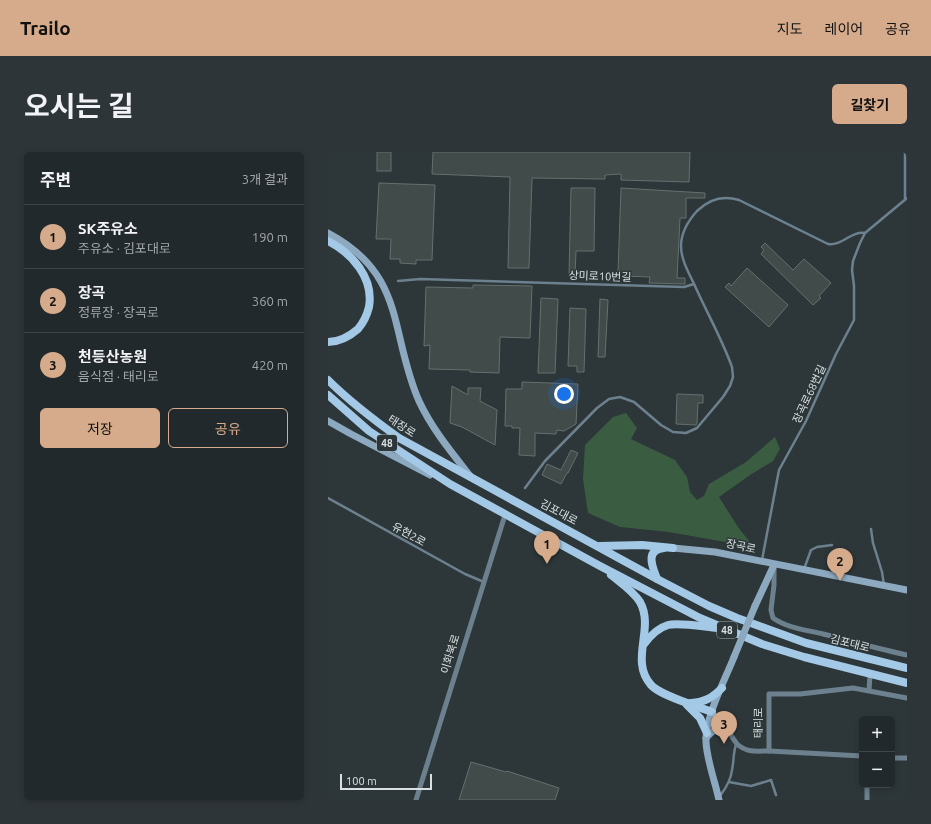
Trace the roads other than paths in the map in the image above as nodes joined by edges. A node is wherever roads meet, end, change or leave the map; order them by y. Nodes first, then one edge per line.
1 (905, 152) edge
2 (906, 198) edge
3 (328, 233) edge
4 (865, 233) junction
5 (328, 241) edge
6 (398, 281) dead end
7 (694, 284) junction
8 (328, 342) edge
9 (328, 380) edge
10 (328, 395) edge
11 (328, 421) edge
12 (472, 478) junction
13 (450, 484) junction
14 (525, 488) dead end
15 (328, 498) edge
16 (505, 514) junction
17 (871, 529) dead end
18 (832, 545) dead end
19 (598, 546) junction
20 (673, 548) junction
21 (762, 562) junction
22 (774, 564) junction
23 (600, 566) junction
24 (804, 570) junction
25 (657, 579) junction
26 (484, 582) junction
27 (884, 585) junction
28 (906, 588) edge
29 (723, 628) junction
30 (644, 644) junction
31 (907, 655) edge
32 (907, 668) edge
33 (870, 674) junction
34 (907, 682) edge
35 (722, 688) junction
36 (869, 690) junction
37 (904, 697) edge
38 (685, 702) junction
39 (907, 702) edge
40 (712, 712) junction
41 (727, 730) junction
42 (706, 735) junction
43 (737, 744) junction
44 (769, 751) junction
45 (859, 756) edge
46 (895, 758) edge
47 (907, 758) edge
48 (729, 782) junction
49 (867, 788) edge
50 (776, 795) dead end
51 (719, 799) edge
52 (416, 800) edge
53 (867, 800) edge

1 - 2 lane
2 - 4 lane, 장곡로68번길
3 - 12 street, 김포대로
4 - 7 lane, 장곡로68번길
4 - 21 lane, 장곡로68번길
5 - 8 main road
6 - 7 lane, 상미로10번길
7 - 14 lane, 장곡로68번길
9 - 12 main road, 태장로 / 48
10 - 13 main road, 태장로 / 48
11 - 13 street
12 - 19 main road, 김포대로 / 48
13 - 16 main road, 48
15 - 26 lane, 유현2로
16 - 23 main road, 48
16 - 26 street, 이화북로
17 - 27 lane
18 - 24 lane
19 - 20 main road
19 - 25 main road, 김포대로 / 48
20 - 21 street, 장곡로
20 - 25 main road
21 - 22 street, 장곡로
22 - 24 street, 장곡로
22 - 31 street
22 - 35 street, bridge
23 - 29 main road, 48
23 - 30 main road
24 - 27 street, 장곡로
25 - 32 main road, 김포대로 / 48
26 - 52 street, 이화북로
27 - 28 street, 장곡로
29 - 30 main road
29 - 33 main road, 48
30 - 38 main road
33 - 34 main road, 48
33 - 36 street
35 - 38 main road
35 - 40 street
36 - 37 street, 태리로
36 - 44 street, 태리로
37 - 39 lane
38 - 40 main road
38 - 42 main road
40 - 41 street, 태리로
40 - 42 street
41 - 42 street
41 - 43 street, 태리로
42 - 51 street
43 - 44 street, 태리로
43 - 48 lane
44 - 45 street
46 - 47 street
48 - 50 lane
48 - 51 lane
49 - 53 street

